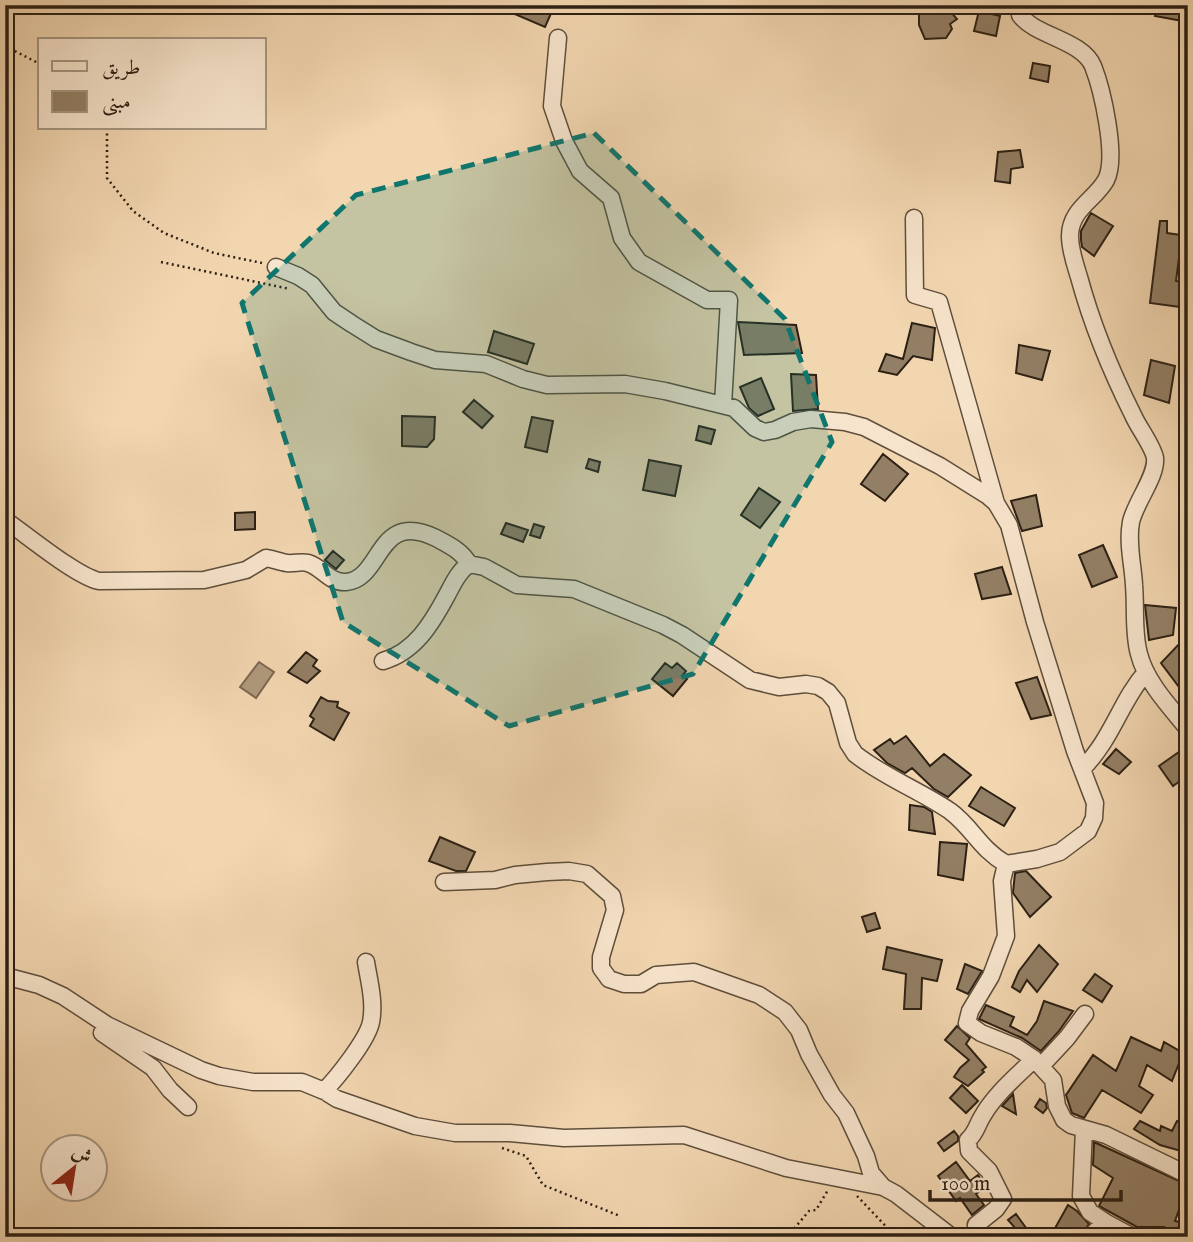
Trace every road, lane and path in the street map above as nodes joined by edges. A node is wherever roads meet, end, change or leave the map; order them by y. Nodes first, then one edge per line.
1 (1021, 5) edge
2 (558, 38) dead end
3 (5, 46) edge
4 (38, 64) edge
5 (107, 130) edge
6 (914, 218) dead end
7 (161, 262) dead end
8 (276, 268) joint
9 (290, 289) dead end
10 (723, 405) junction
11 (996, 503) junction
12 (5, 520) edge
13 (469, 564) junction
14 (383, 661) dead end
15 (1146, 672) junction
16 (1188, 729) edge
17 (1082, 769) junction
18 (1006, 864) junction
19 (444, 882) dead end
20 (366, 962) dead end
21 (10, 980) edge
22 (1085, 1014) dead end
23 (107, 1025) junction
24 (1037, 1063) junction
25 (324, 1091) junction
26 (188, 1107) dead end
27 (1084, 1129) junction
28 (494, 1146) dead end
29 (1188, 1175) edge
30 (837, 1177) junction
31 (883, 1187) junction
32 (620, 1216) dead end
33 (1105, 1222) junction
34 (787, 1237) edge
35 (895, 1237) edge
36 (952, 1237) edge
37 (980, 1237) edge
38 (1090, 1237) edge
39 (1133, 1237) edge
40 (1141, 1237) edge
41 (1163, 1237) edge

1 - 15 street
2 - 10 street
3 - 4 path
5 - 8 path
6 - 11 street
7 - 9 path
8 - 10 street
10 - 11 street
11 - 17 street
12 - 13 street
13 - 14 street
13 - 18 street
15 - 16 street
15 - 17 street
17 - 18 street
18 - 24 street
19 - 31 street
20 - 25 street
21 - 23 street
22 - 24 street
23 - 25 street
23 - 26 street
24 - 27 street
24 - 37 street
25 - 30 street
27 - 29 street
27 - 33 street
28 - 32 path
30 - 31 street
30 - 34 path
30 - 35 path
31 - 36 street
33 - 38 street
33 - 39 street
40 - 41 street

